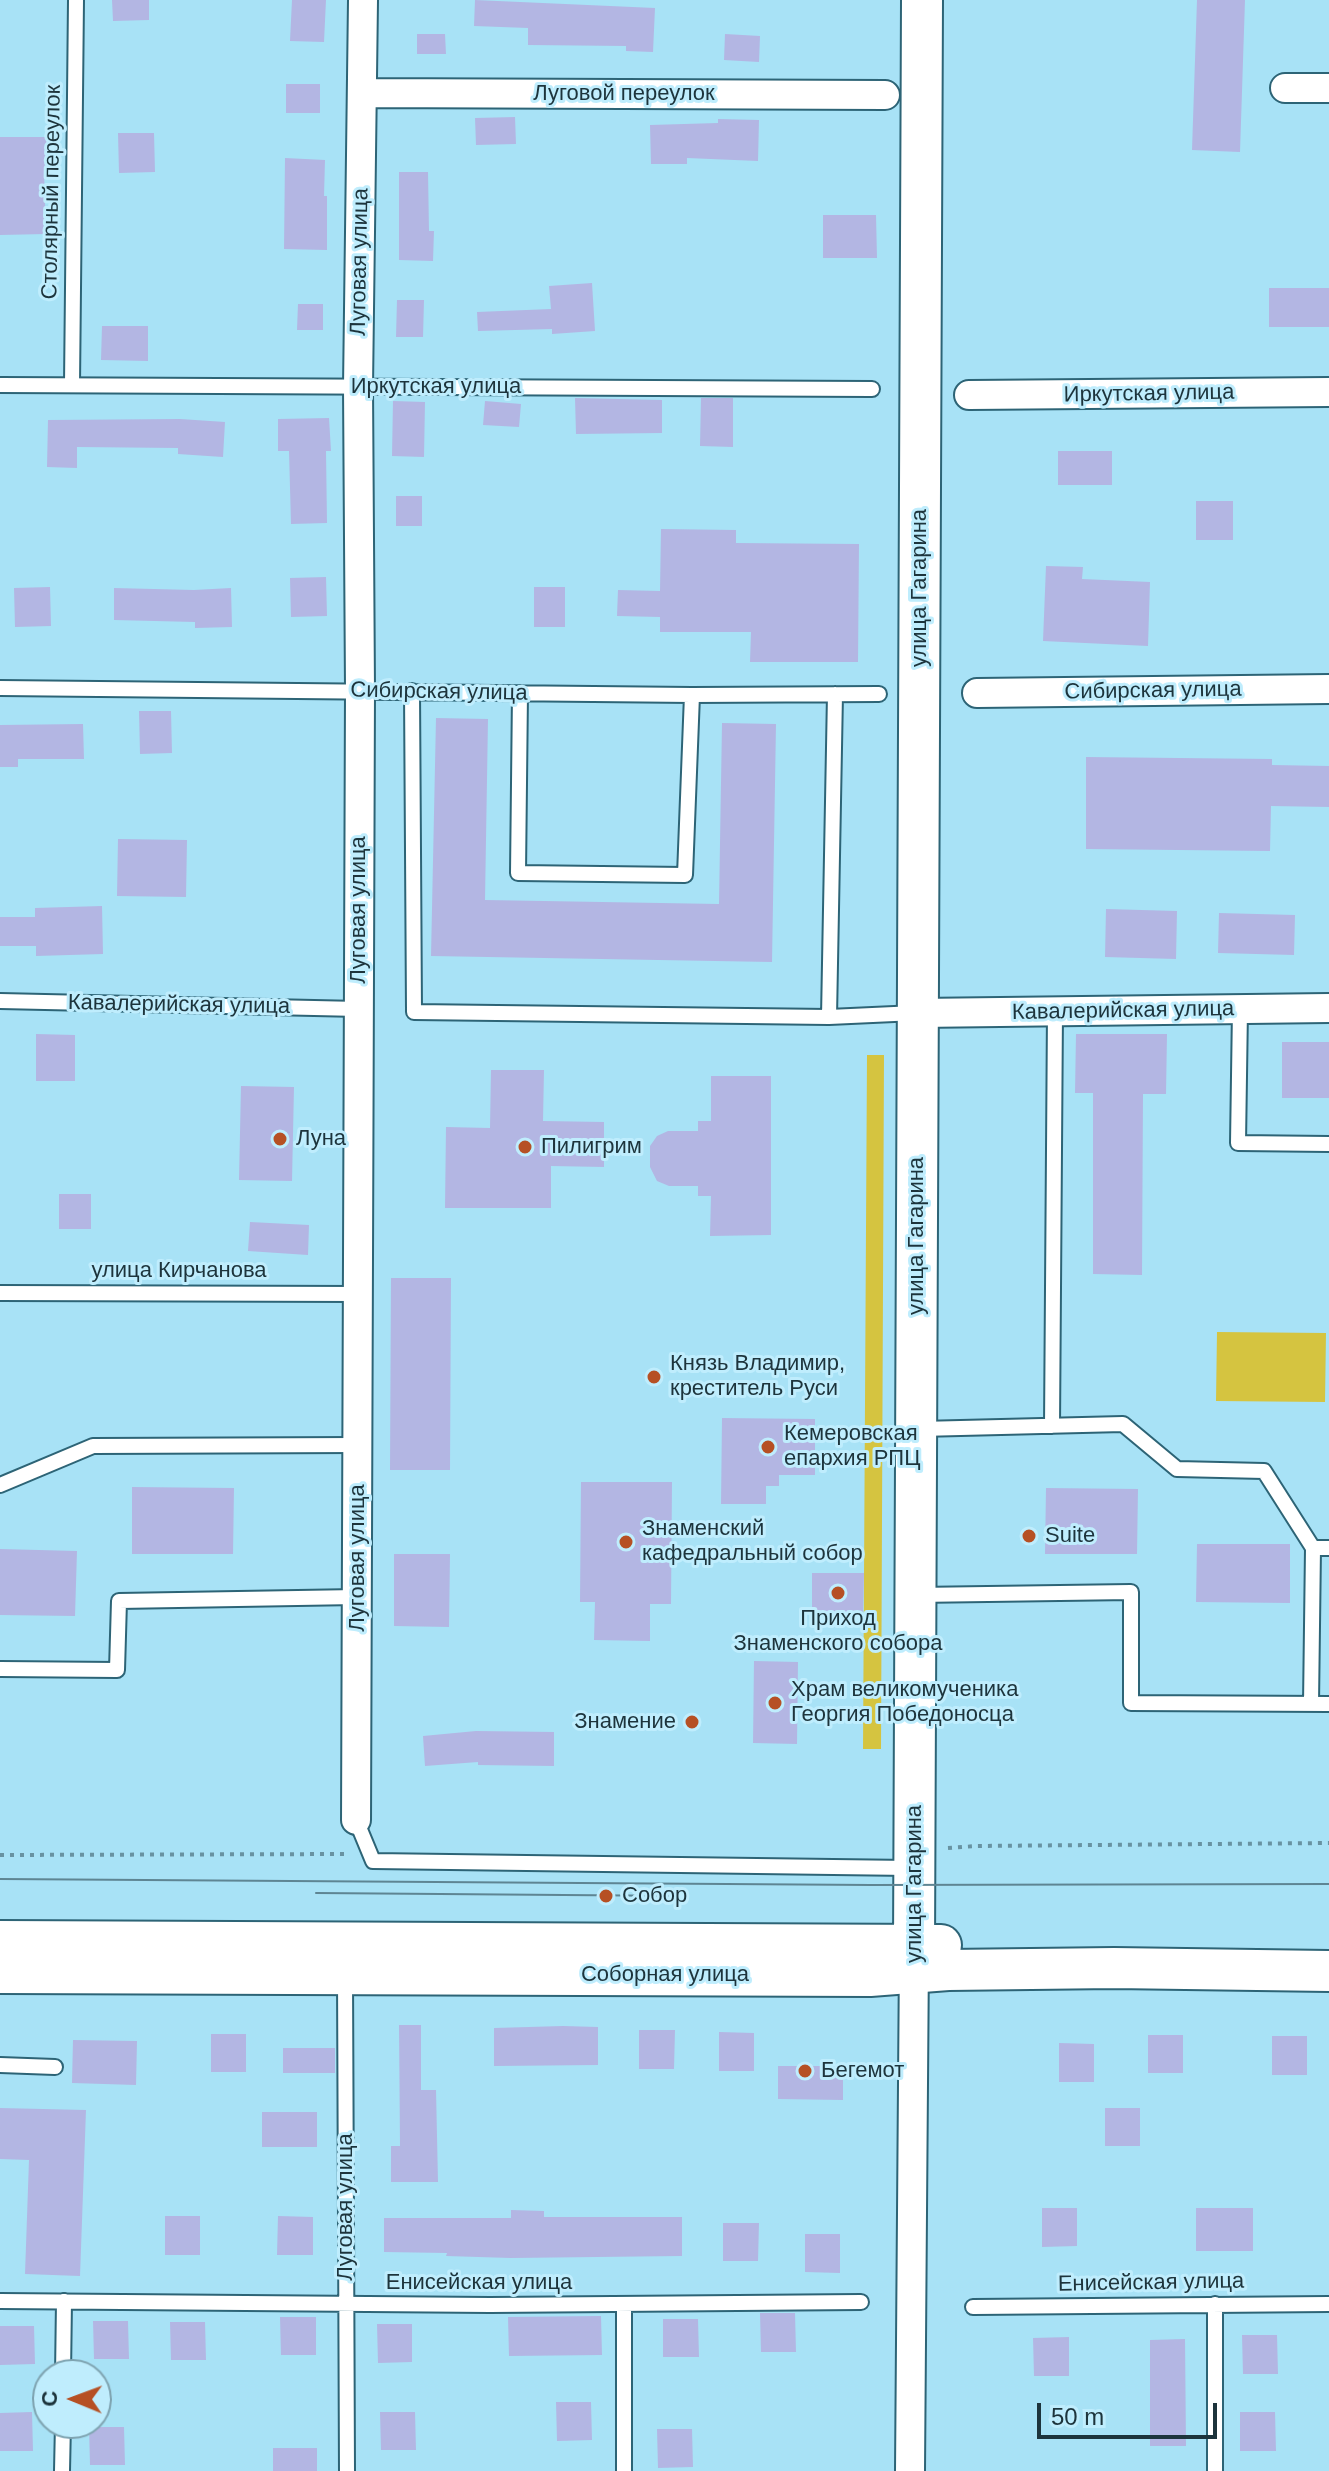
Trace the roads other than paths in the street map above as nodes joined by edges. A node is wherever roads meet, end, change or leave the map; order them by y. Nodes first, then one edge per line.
1 (76, 0) edge
2 (363, 0) edge
3 (922, 0) edge
4 (1285, 88) dead end
5 (1329, 88) edge
6 (362, 93) junction
7 (885, 95) dead end
8 (72, 384) junction
9 (0, 385) edge
10 (358, 387) junction
11 (872, 389) dead end
12 (1329, 392) edge
13 (969, 395) dead end
14 (0, 688) edge
15 (1329, 689) edge
16 (360, 690) junction
17 (412, 691) junction
18 (520, 693) junction
19 (977, 693) dead end
20 (835, 694) junction
21 (879, 694) dead end
22 (692, 695) junction
23 (0, 1001) edge
24 (1329, 1008) edge
25 (359, 1009) junction
26 (1240, 1009) junction
27 (1055, 1011) junction
28 (918, 1013) junction
29 (829, 1017) junction
30 (1329, 1144) edge
31 (0, 1293) edge
32 (359, 1294) junction
33 (1052, 1426) junction
34 (916, 1429) junction
35 (358, 1445) junction
36 (0, 1485) edge
37 (1321, 1548) edge
38 (916, 1595) junction
39 (357, 1597) junction
40 (0, 1669) edge
41 (1311, 1704) junction
42 (1329, 1704) edge
43 (356, 1820) joint
44 (932, 1858) junction
45 (0, 1941) edge
46 (1329, 1947) edge
47 (344, 1958) junction
48 (914, 1959) junction
49 (1329, 1971) edge
50 (0, 1973) edge
51 (0, 2065) edge
52 (55, 2067) dead end
53 (0, 2301) edge
54 (64, 2301) junction
55 (861, 2302) dead end
56 (1215, 2304) junction
57 (1329, 2304) edge
58 (346, 2305) junction
59 (624, 2305) junction
60 (973, 2307) dead end
61 (63, 2359) edge
62 (63, 2439) edge
63 (62, 2471) edge
64 (347, 2471) edge
65 (624, 2471) edge
66 (910, 2471) edge
67 (1215, 2471) edge

1 - 8 lane, Столярный переулок
2 - 6 street, Луговая улица
3 - 28 main road, улица Гагарина
4 - 5 street
6 - 7 street, Луговой переулок
6 - 10 street, Луговая улица
8 - 9 lane, Иркутская улица
8 - 10 lane, Иркутская улица
10 - 11 lane, Иркутская улица
10 - 16 street, Луговая улица
12 - 13 street, Иркутская улица
14 - 16 lane, Сибирская улица
15 - 19 street, Сибирская улица
16 - 17 lane, Сибирская улица
16 - 25 street, Луговая улица
17 - 18 lane, Сибирская улица
17 - 29 lane
18 - 22 lane, Сибирская улица
18 - 22 lane
20 - 21 lane, Сибирская улица
20 - 22 lane, Сибирская улица
20 - 29 lane
23 - 25 lane, Кавалерийская улица
24 - 26 street, Кавалерийская улица
25 - 32 street, Луговая улица
26 - 27 street, Кавалерийская улица
26 - 30 lane
27 - 28 street, Кавалерийская улица
27 - 33 lane
28 - 29 lane
28 - 34 main road, улица Гагарина
31 - 32 lane, улица Кирчанова
32 - 35 street, Луговая улица
33 - 34 lane
33 - 37 lane
34 - 38 main road, улица Гагарина
35 - 36 lane
35 - 39 street, Луговая улица
37 - 41 lane
38 - 41 lane
38 - 44 main road, улица Гагарина
39 - 40 lane
39 - 43 street, Луговая улица
41 - 42 lane
43 - 44 lane
44 - 48 main road, улица Гагарина
45 - 47 main road, Соборная улица
46 - 48 main road, Соборная улица
47 - 48 main road, Соборная улица
47 - 50 main road, Соборная улица
47 - 58 lane, Луговая улица
48 - 49 main road, Соборная улица
48 - 66 street, улица Гагарина
51 - 52 lane
53 - 54 lane, Енисейская улица
54 - 58 lane, Енисейская улица
54 - 61 lane
55 - 59 lane, Енисейская улица
56 - 57 lane, Енисейская улица
56 - 60 lane, Енисейская улица
56 - 67 lane
58 - 59 lane, Енисейская улица
58 - 64 lane, Луговая улица
59 - 65 lane
62 - 63 lane

